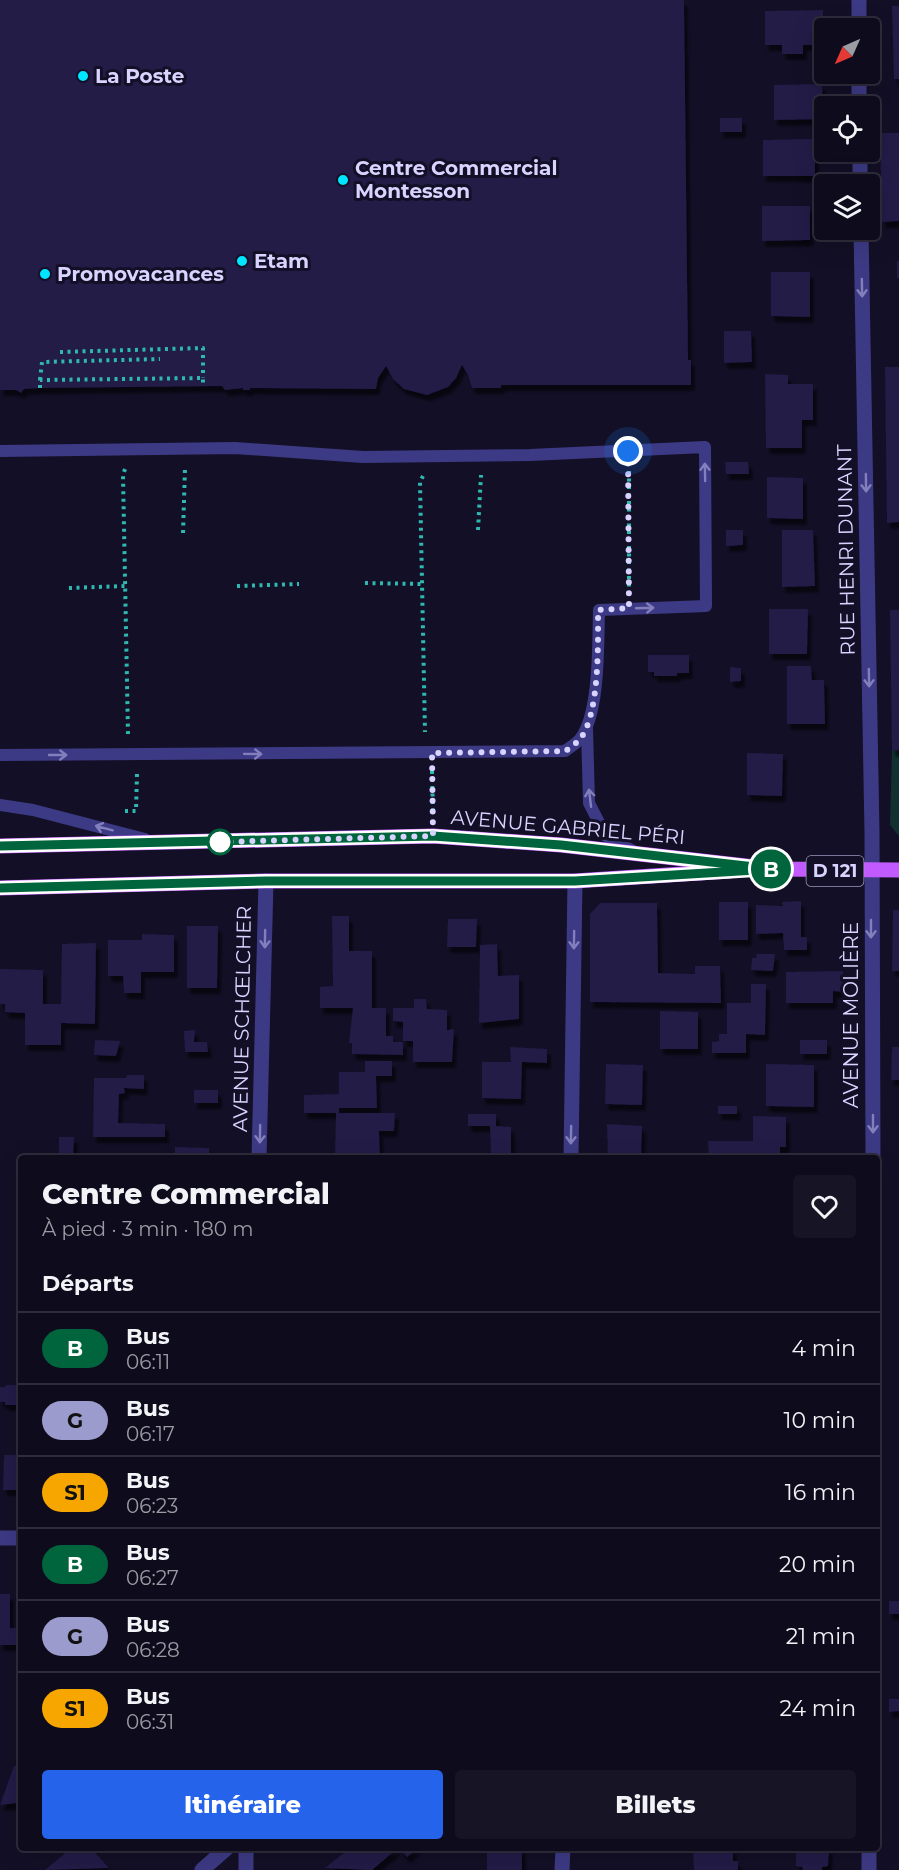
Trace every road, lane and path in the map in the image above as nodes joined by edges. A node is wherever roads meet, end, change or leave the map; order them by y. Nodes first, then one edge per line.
1 (859, 0) edge
2 (859, 18) edge
3 (861, 240) edge
4 (60, 352) dead end
5 (160, 359) dead end
6 (203, 378) junction
7 (40, 380) junction
8 (203, 387) dead end
9 (40, 388) dead end
10 (0, 451) edge
11 (133, 451) junction
12 (628, 451) junction
13 (430, 457) junction
14 (185, 467) dead end
15 (480, 490) dead end
16 (478, 530) dead end
17 (183, 533) dead end
18 (365, 583) dead end
19 (299, 584) dead end
20 (422, 584) junction
21 (125, 586) junction
22 (237, 586) dead end
23 (69, 588) dead end
24 (629, 608) junction
25 (587, 725) junction
26 (432, 753) junction
27 (0, 755) edge
28 (137, 756) junction
29 (0, 805) edge
30 (136, 811) dead end
31 (433, 836) junction
32 (161, 843) junction
33 (0, 846) edge
34 (638, 854) junction
35 (772, 869) junction
36 (899, 870) edge
37 (871, 871) junction
38 (266, 881) junction
39 (575, 881) junction
40 (0, 888) edge
41 (259, 1155) edge
42 (571, 1155) edge
43 (873, 1155) edge
44 (0, 1538) edge
45 (18, 1538) edge
46 (224, 1851) edge
47 (246, 1851) edge
48 (563, 1851) edge
49 (869, 1851) edge
50 (202, 1870) edge
51 (246, 1870) edge
52 (562, 1870) edge
53 (869, 1870) edge

1 - 2 street
3 -> 37 street, RUE HENRI DUNANT
4 - 6 path
5 - 7 path
6 - 7 path
6 - 8 path
7 - 9 path
10 - 11 lane
11 - 13 lane
11 - 21 path
12 - 13 lane
12 - 24 path
24 -> 12 lane
13 - 20 path
14 - 17 path
15 - 16 path
18 - 20 path
19 - 22 path
20 - 26 path
21 - 23 path
21 - 28 path
24 - 25 lane
25 - 26 lane
34 -> 25 lane
28 -> 26 lane
26 - 31 path
27 -> 28 lane
28 - 30 path
32 -> 29 lane
31 - 32 main road, AVENUE GABRIEL PÉRI / D 121
31 - 34 main road, AVENUE GABRIEL PÉRI / D 121
32 - 33 main road, AVENUE GABRIEL PÉRI / D 121
34 - 35 main road, AVENUE GABRIEL PÉRI / D 121
35 - 37 main road, AVENUE GABRIEL PÉRI / D 121
35 - 39 main road, AVENUE GABRIEL PÉRI / D 121
36 - 37 main road, AVENUE GABRIEL PÉRI / D 121
37 -> 43 street, AVENUE MOLIÈRE
38 - 39 main road, AVENUE GABRIEL PÉRI / D 121
38 - 40 main road, AVENUE GABRIEL PÉRI / D 121
38 -> 41 street, AVENUE SCHŒLCHER
39 -> 42 street
44 - 45 street
46 - 50 street
47 - 51 street
48 - 52 street
49 - 53 street

